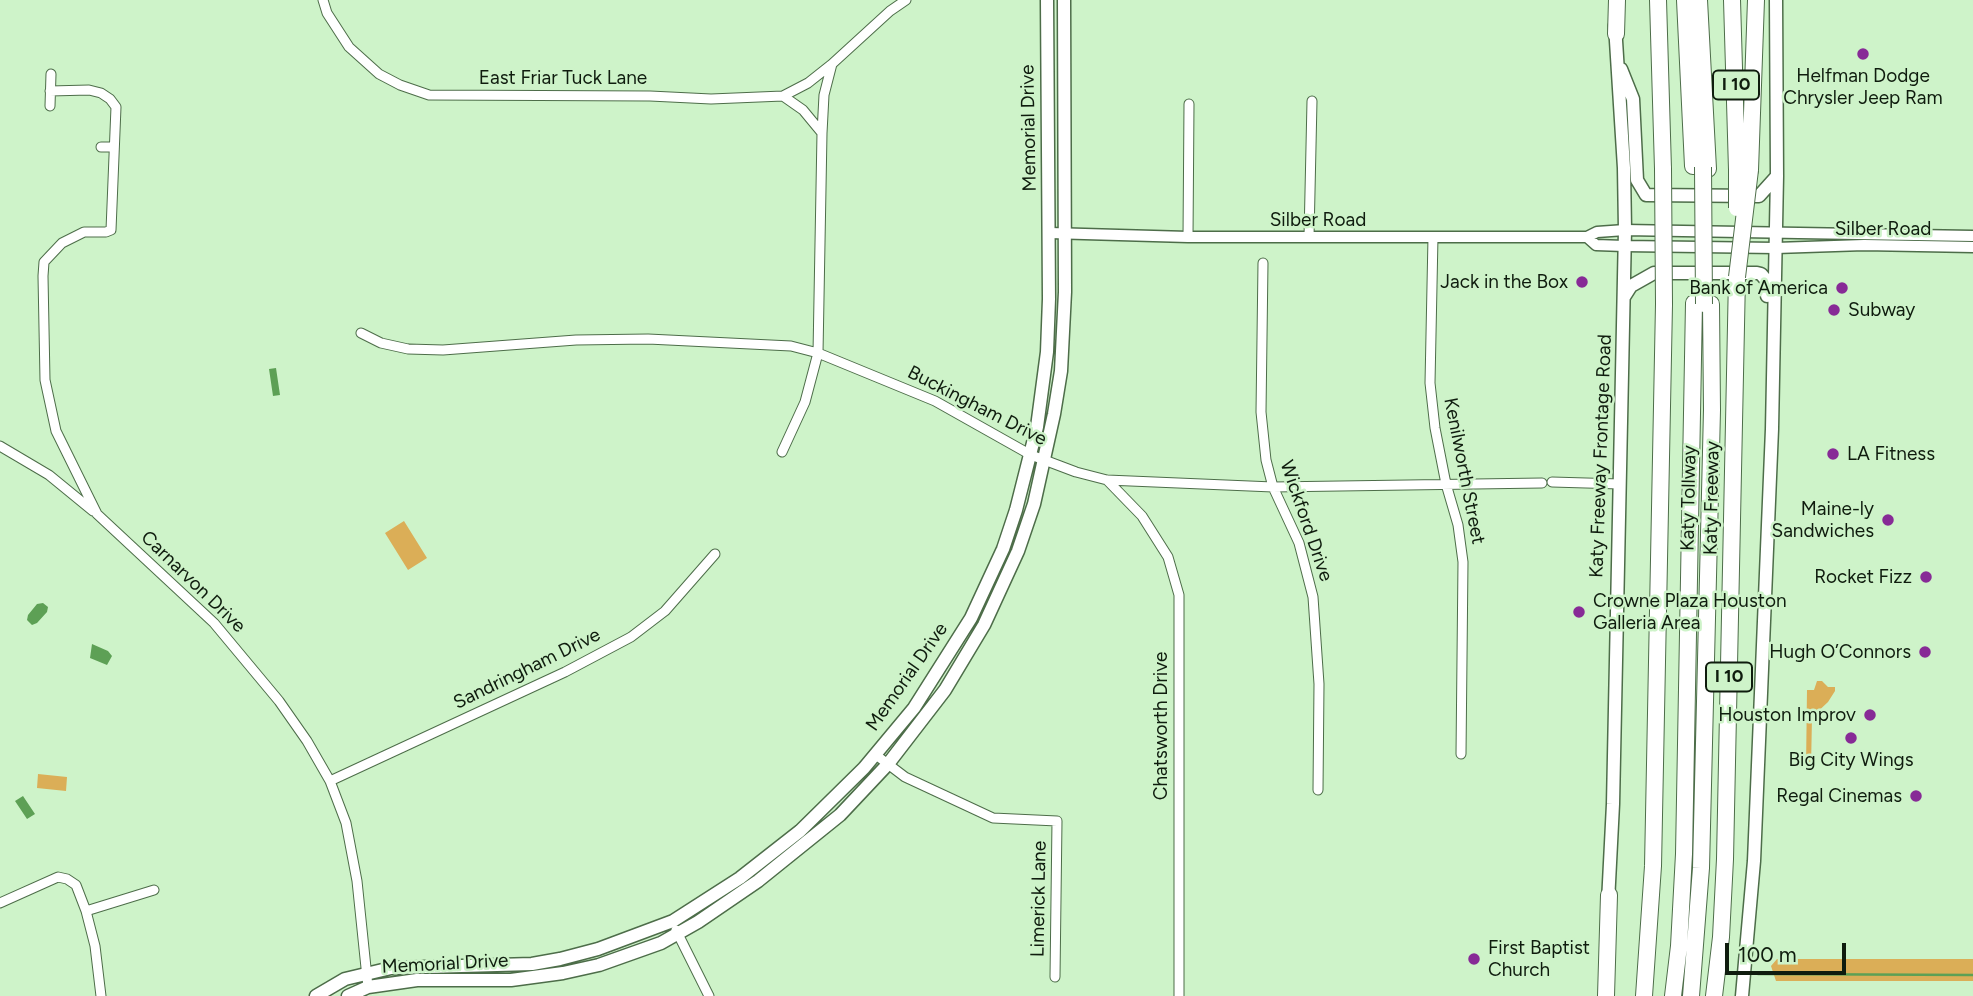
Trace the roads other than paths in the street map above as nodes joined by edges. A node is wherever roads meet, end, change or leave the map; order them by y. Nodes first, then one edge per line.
1 (906, 0) edge
2 (1047, 0) edge
3 (1064, 0) edge
4 (1615, 0) edge
5 (1658, 0) edge
6 (1685, 0) edge
7 (1699, 0) edge
8 (1732, 0) edge
9 (1756, 0) edge
10 (1776, 0) edge
11 (323, 1) edge
12 (1616, 34) joint
13 (1617, 59) junction
14 (832, 64) junction
15 (51, 74) dead end
16 (1048, 76) junction
17 (1064, 76) junction
18 (50, 91) junction
19 (783, 96) junction
20 (1312, 101) dead end
21 (1189, 104) dead end
22 (50, 106) dead end
23 (822, 133) junction
24 (101, 147) dead end
25 (114, 147) junction
26 (1701, 168) junction
27 (1744, 170) junction
28 (1777, 176) junction
29 (1625, 230) junction
30 (1050, 233) junction
31 (1065, 233) junction
32 (1776, 233) junction
33 (1973, 236) edge
34 (1188, 237) junction
35 (1309, 237) junction
36 (1433, 237) junction
37 (1587, 237) junction
38 (1624, 246) junction
39 (1973, 247) edge
40 (1776, 248) junction
41 (1263, 263) dead end
42 (1624, 298) junction
43 (1703, 304) junction
44 (361, 333) dead end
45 (818, 353) junction
46 (1772, 429) junction
47 (0, 446) edge
48 (782, 452) dead end
49 (1031, 455) junction
50 (1045, 460) junction
51 (1107, 480) junction
52 (1446, 484) junction
53 (1620, 484) junction
54 (1273, 488) junction
55 (97, 514) junction
56 (715, 554) dead end
57 (971, 618) junction
58 (984, 625) junction
59 (1461, 754) dead end
60 (876, 755) junction
61 (888, 764) junction
62 (330, 781) junction
63 (1318, 790) dead end
64 (1688, 854) junction
65 (154, 890) dead end
66 (1609, 895) junction
67 (0, 902) edge
68 (86, 911) junction
69 (675, 928) junction
70 (560, 959) junction
71 (367, 973) junction
72 (563, 973) junction
73 (1055, 977) dead end
74 (368, 987) junction
75 (101, 996) edge
76 (316, 996) edge
77 (348, 996) edge
78 (709, 996) edge
79 (1179, 996) edge
80 (1598, 996) edge
81 (1606, 996) edge
82 (1644, 996) edge
83 (1673, 996) edge
84 (1681, 996) edge
85 (1691, 996) edge
86 (1714, 996) edge
87 (1742, 996) edge

1 - 14 street, East Friar Tuck Lane
2 - 16 main road, Memorial Drive
3 - 17 main road, Memorial Drive
4 - 12 highway
5 - 82 highway, bridge
6 - 26 highway
7 - 26 highway
8 - 27 highway, I 10
9 - 27 highway
10 - 28 main road
11 - 19 street, East Friar Tuck Lane
12 - 13 main road, Katy Freeway Frontage Road
13 - 28 main road
13 - 29 main road, Katy Freeway Frontage Road
14 - 19 street, East Friar Tuck Lane
14 - 23 street
15 - 18 street
16 - 17 main road
16 - 30 main road, Memorial Drive
17 - 31 main road, Memorial Drive
18 - 22 street
18 - 25 street
19 - 23 street
20 - 35 street
21 - 34 street
23 - 45 street
24 - 25 street
25 - 55 street, Carnarvon Drive
26 - 43 highway
27 - 86 highway, Katy Freeway / I 10, bridge
28 - 32 main road
29 - 32 street, Silber Road
29 - 37 street, Silber Road
29 - 38 main road, Katy Freeway Frontage Road
30 - 31 street, Silber Road
30 - 49 main road, Memorial Drive
31 - 34 street, Silber Road
31 - 50 main road, Memorial Drive
32 - 33 street, Silber Road
32 - 40 main road
34 - 35 street, Silber Road
35 - 36 street, Silber Road
36 - 37 street, Silber Road
36 - 52 street, Kenilworth Street
37 - 38 street, Silber Road
38 - 40 street, Silber Road
38 - 42 main road, Katy Freeway Frontage Road
39 - 40 street, Silber Road
40 - 46 main road
41 - 54 street, Wickford Drive
42 - 46 main road
42 - 53 main road, Katy Freeway Frontage Road
43 - 64 highway
43 - 85 highway, Katy Tollway
44 - 45 street, Buckingham Drive
45 - 48 street
45 - 49 street, Buckingham Drive
46 - 87 main road
47 - 55 street
49 - 50 street, Buckingham Drive
49 - 57 main road, Memorial Drive
50 - 51 street, Buckingham Drive
50 - 58 main road, Memorial Drive
51 - 54 street, Buckingham Drive
51 - 79 street, Chatsworth Drive
52 - 53 street, Buckingham Drive
52 - 54 street, Buckingham Drive
52 - 59 street, Kenilworth Street
53 - 66 main road, Katy Freeway Frontage Road
54 - 63 street, Wickford Drive
55 - 62 street, Carnarvon Drive
56 - 62 street, Sandringham Drive
57 - 58 main road
57 - 60 main road, Memorial Drive
58 - 61 main road, Memorial Drive
60 - 61 street
60 - 69 main road, Memorial Drive
61 - 69 main road, Memorial Drive
61 - 73 street, Limerick Lane
62 - 71 street, Carnarvon Drive
64 - 83 highway
64 - 84 highway
65 - 68 street
66 - 80 main road, Katy Freeway Frontage Road
66 - 81 highway
67 - 68 street
68 - 75 street
69 - 70 main road, Memorial Drive
69 - 72 main road, Memorial Drive
69 - 78 street
70 - 71 main road, Memorial Drive
70 - 72 main road
71 - 74 street, Carnarvon Drive
71 - 76 main road, Memorial Drive
72 - 74 main road, Memorial Drive
74 - 77 main road, Memorial Drive

